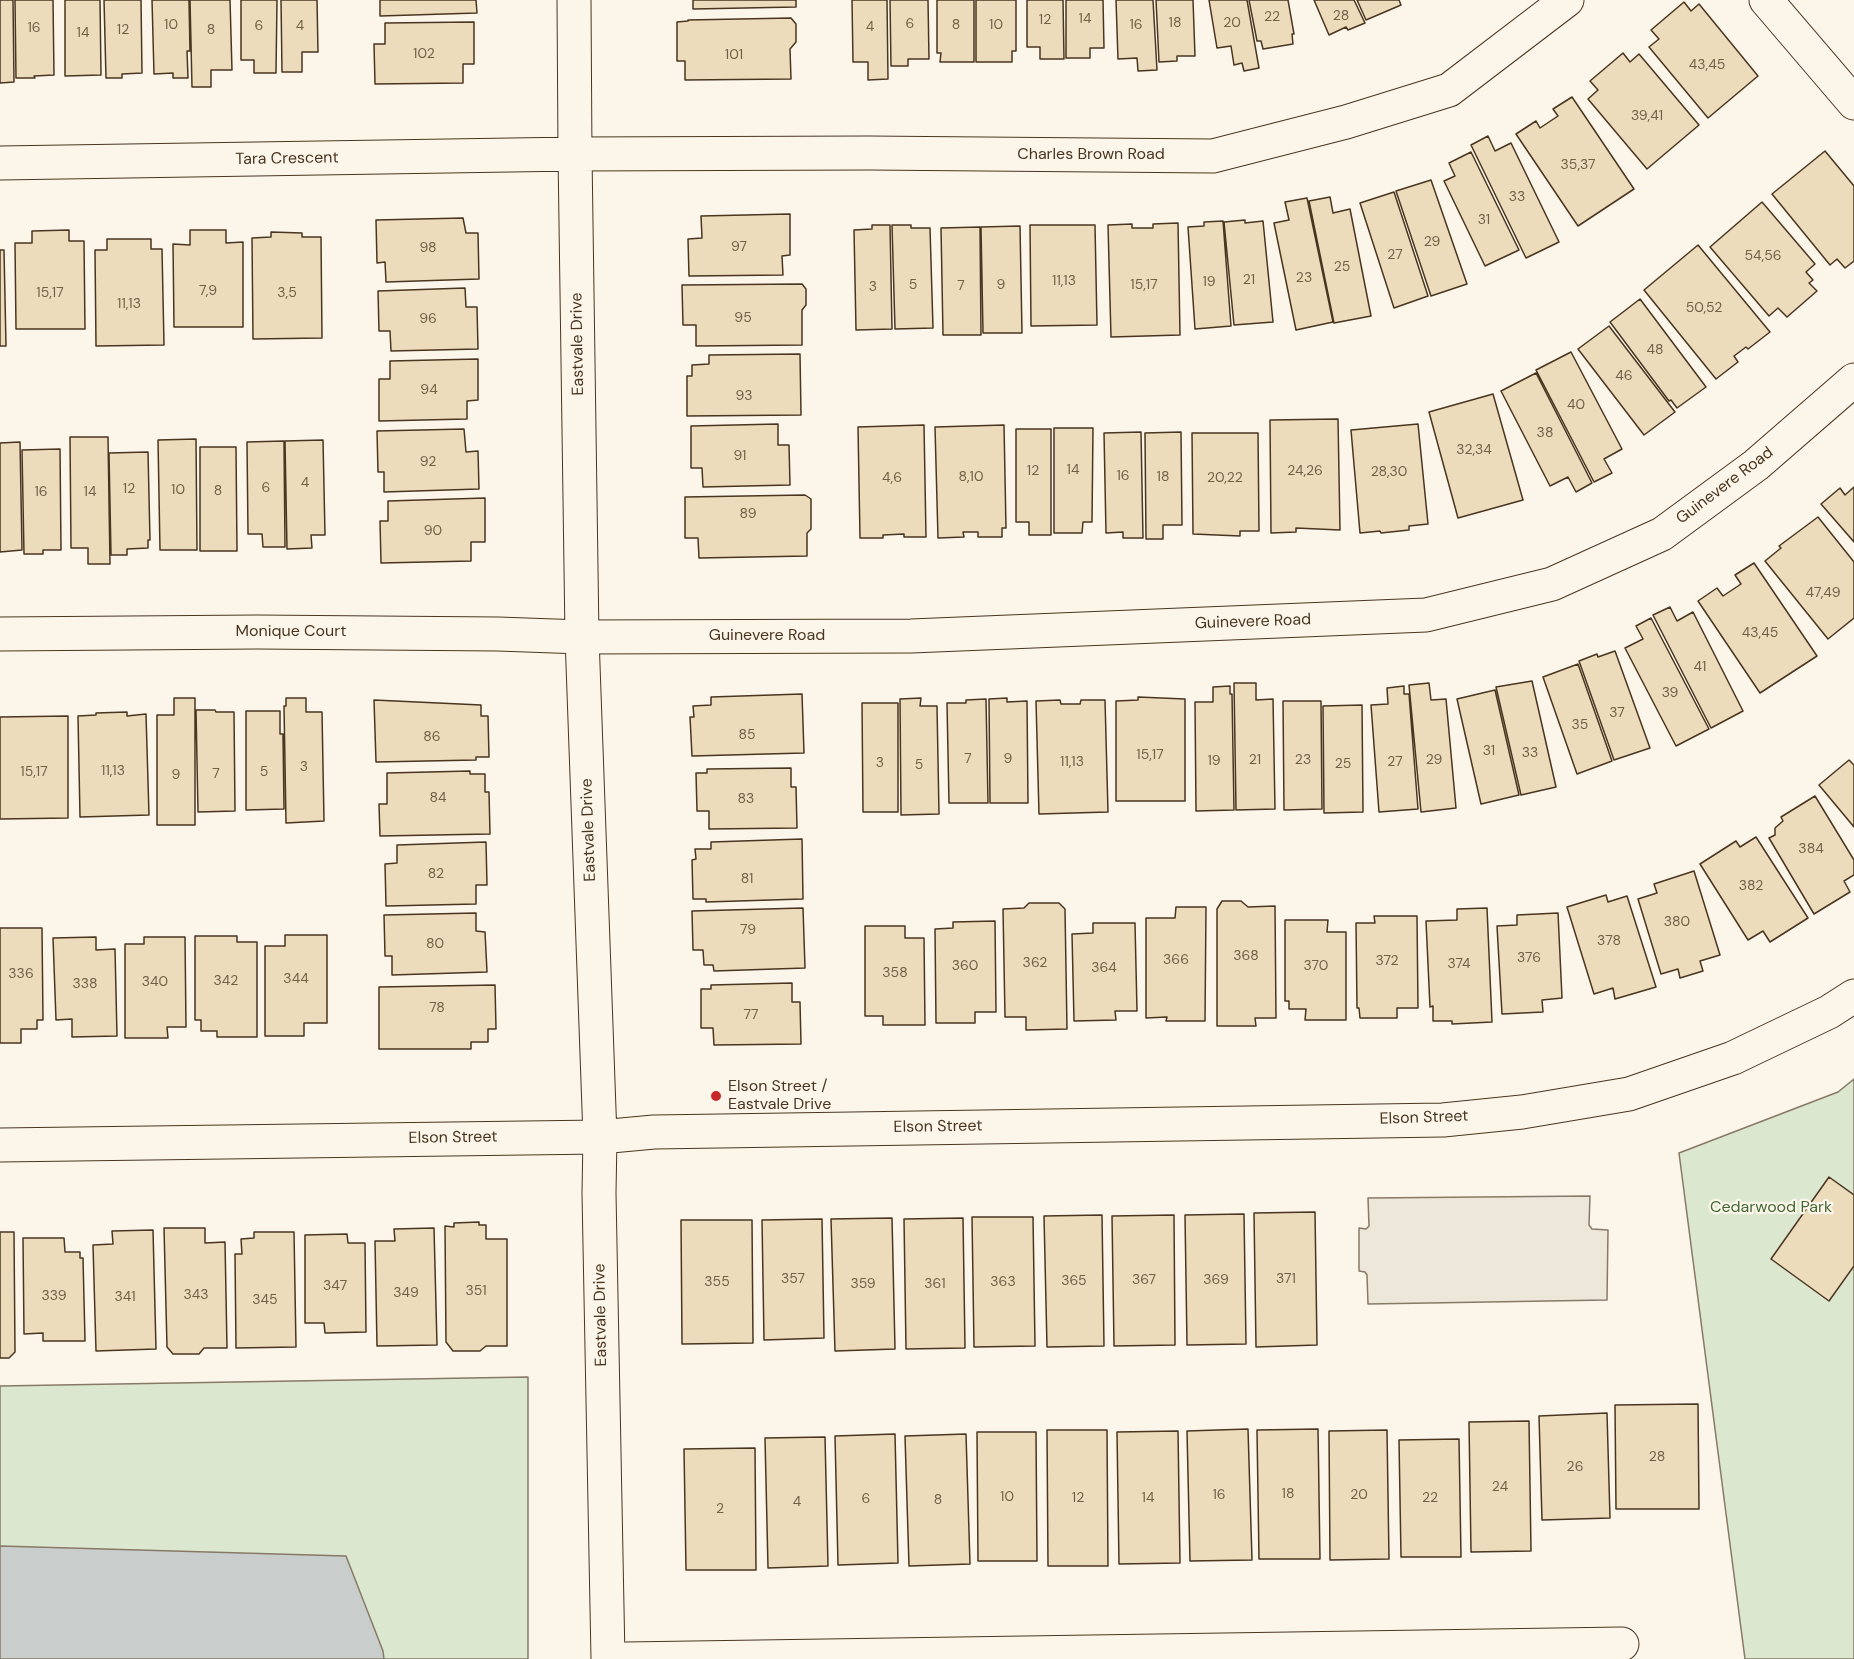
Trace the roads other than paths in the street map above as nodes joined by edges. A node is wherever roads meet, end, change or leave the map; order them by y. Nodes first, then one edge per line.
1 (574, 0) edge
2 (1568, 0) edge
3 (1766, 0) edge
4 (1854, 103) edge
5 (575, 154) junction
6 (0, 163) edge
7 (1854, 380) edge
8 (0, 634) edge
9 (582, 637) junction
10 (1854, 996) edge
11 (600, 1137) junction
12 (0, 1145) edge
13 (1622, 1644) dead end
14 (608, 1659) edge
15 (626, 1659) edge

1 - 5 street, Eastvale Drive
2 - 5 street, Charles Brown Road
3 - 4 street
5 - 6 street, Tara Crescent
5 - 9 street, Eastvale Drive
7 - 9 street, Guinevere Road
8 - 9 street, Monique Court
9 - 11 street, Eastvale Drive
10 - 11 street, Elson Street
11 - 12 street, Elson Street
11 - 14 street, Eastvale Drive
13 - 15 street

